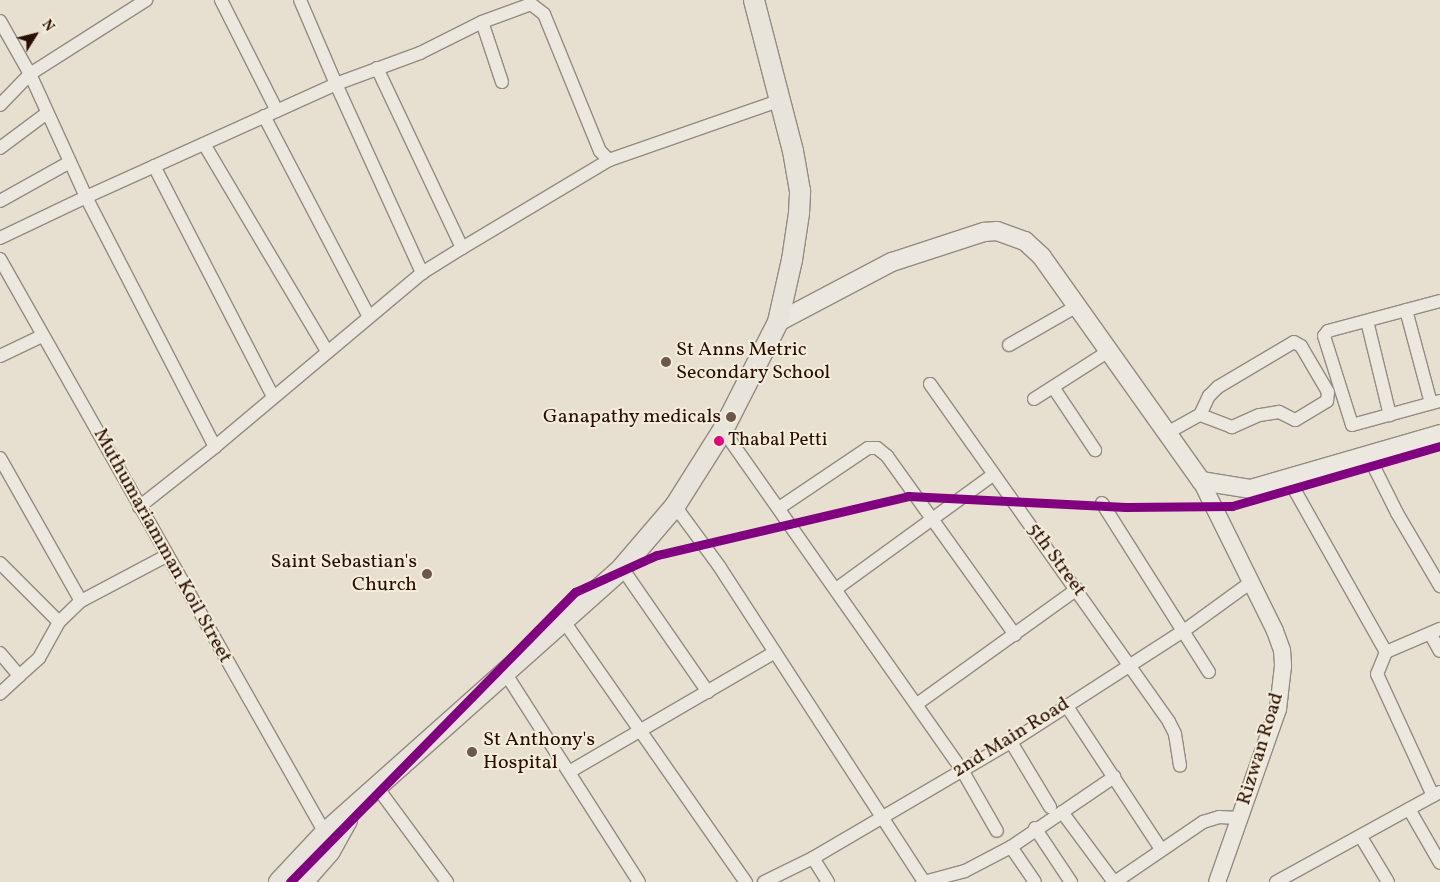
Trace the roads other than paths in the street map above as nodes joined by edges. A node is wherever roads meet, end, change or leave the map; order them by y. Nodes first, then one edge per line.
1 (146, 0) edge
2 (221, 0) edge
3 (300, 0) edge
4 (754, 0) edge
5 (0, 21) edge
6 (482, 22) junction
7 (377, 68) junction
8 (30, 74) junction
9 (502, 82) dead end
10 (336, 84) junction
11 (781, 100) junction
12 (0, 105) edge
13 (277, 111) junction
14 (48, 112) junction
15 (264, 116) junction
16 (204, 144) junction
17 (0, 148) edge
18 (610, 160) junction
19 (70, 162) junction
20 (154, 166) junction
21 (86, 197) junction
22 (0, 201) edge
23 (0, 238) edge
24 (462, 248) junction
25 (1, 265) edge
26 (422, 273) junction
27 (1440, 301) edge
28 (1077, 306) junction
29 (1406, 310) junction
30 (368, 316) junction
31 (1367, 320) junction
32 (778, 322) junction
33 (42, 336) junction
34 (1009, 345) dead end
35 (327, 351) junction
36 (1109, 351) junction
37 (0, 356) edge
38 (930, 384) dead end
39 (1053, 387) junction
40 (273, 397) junction
41 (1034, 399) dead end
42 (1435, 402) edge
43 (1200, 415) junction
44 (1390, 415) junction
45 (723, 430) junction
46 (1167, 433) junction
47 (1440, 434) edge
48 (216, 447) junction
49 (1095, 450) dead end
50 (1367, 453) junction
51 (0, 458) edge
52 (993, 475) junction
53 (1289, 480) junction
54 (1201, 482) junction
55 (1102, 503) dead end
56 (675, 506) junction
57 (139, 507) junction
58 (778, 508) junction
59 (932, 520) junction
60 (166, 556) junction
61 (0, 563) edge
62 (622, 568) junction
63 (1251, 582) junction
64 (1440, 586) edge
65 (836, 589) junction
66 (1077, 589) junction
67 (81, 601) junction
68 (563, 620) junction
69 (59, 622) junction
70 (1185, 630) junction
71 (1435, 632) edge
72 (1015, 635) junction
73 (1440, 651) edge
74 (775, 652) junction
75 (1386, 652) junction
76 (0, 653) edge
77 (1128, 664) junction
78 (504, 671) junction
79 (1209, 672) dead end
80 (19, 676) junction
81 (708, 692) junction
82 (0, 694) edge
83 (917, 704) junction
84 (1066, 705) junction
85 (640, 732) junction
86 (1011, 742) junction
87 (1180, 766) dead end
88 (962, 770) junction
89 (570, 772) junction
90 (1114, 777) junction
91 (377, 787) junction
92 (1436, 794) edge
93 (353, 809) junction
94 (1409, 809) junction
95 (1056, 810) junction
96 (883, 817) junction
97 (1239, 818) junction
98 (1035, 828) junction
99 (997, 831) dead end
100 (325, 833) junction
101 (1361, 837) junction
102 (1010, 847) junction
103 (1161, 849) junction
104 (813, 858) junction
105 (1440, 863) edge
106 (1280, 881) edge
107 (279, 882) edge
108 (303, 882) edge
109 (447, 882) edge
110 (639, 882) edge
111 (746, 882) edge
112 (764, 882) edge
113 (828, 882) edge
114 (924, 882) edge
115 (1035, 882) edge
116 (1071, 882) edge
117 (1114, 882) edge
118 (1217, 882) edge
119 (1388, 882) edge

1 - 8 street
2 - 13 street
3 - 10 street
4 - 11 main road
5 - 8 street
6 - 7 street
6 - 9 street
6 - 18 street
7 - 10 street
7 - 24 street
8 - 12 street
8 - 14 street
10 - 13 street
10 - 26 street
11 - 18 street
11 - 32 main road
13 - 15 street
14 - 17 street
14 - 19 street
15 - 16 street
15 - 30 street
16 - 20 street
16 - 35 street
18 - 24 street
19 - 21 street
19 - 22 street
20 - 21 street
20 - 40 street
21 - 23 street
21 - 48 street
24 - 26 street
25 - 33 street, Muthumariamman Koil Street
26 - 30 street
27 - 29 street
28 - 32 main road
28 - 34 street
28 - 36 main road
29 - 31 street
29 - 42 street
30 - 35 street
31 - 44 street
31 - 44 street
32 - 45 main road
33 - 37 street
33 - 57 street, Muthumariamman Koil Street
35 - 40 street
36 - 39 street
36 - 46 main road
38 - 52 street, 5th Street
39 - 41 street
39 - 49 street
40 - 48 street
42 - 44 street
43 - 43 street
43 - 46 street
45 - 56 main road
45 - 58 street
46 - 54 main road
47 - 50 main road
48 - 57 street
50 - 53 main road
50 - 64 street
51 - 67 street
52 - 59 street
52 - 66 street, 5th Street
53 - 54 main road
53 - 75 street
54 - 63 street, Rizwan Road
55 - 70 street
56 - 62 main road
56 - 74 street
57 - 60 street, Muthumariamman Koil Street
58 - 59 street
58 - 65 street
59 - 65 street
59 - 72 street
60 - 67 street
60 - 100 street, Muthumariamman Koil Street
61 - 69 street
62 - 68 main road
62 - 81 street
63 - 70 street, 2nd Main Road
63 - 97 street, Rizwan Road
65 - 83 street
66 - 72 street
66 - 77 street, 5th Street
67 - 69 street
68 - 78 main road
68 - 85 street
69 - 80 street
70 - 77 street, 2nd Main Road
70 - 79 street
71 - 73 street
71 - 75 street
72 - 83 street
74 - 81 street
74 - 96 street
75 - 92 street
76 - 80 street
77 - 84 street, 2nd Main Road
77 - 87 street, 5th Street
78 - 89 street
78 - 91 main road
80 - 82 street
81 - 85 street
83 - 88 street
84 - 86 street, 2nd Main Road
84 - 90 street
85 - 89 street
85 - 111 street
86 - 88 street, 2nd Main Road
86 - 95 street
88 - 96 street, 2nd Main Road
88 - 99 street
89 - 110 street
90 - 95 street
90 - 103 street
91 - 93 main road
91 - 109 street
92 - 94 street
93 - 100 main road
93 - 108 main road
94 - 101 street
94 - 105 street
95 - 98 street
95 - 117 street
96 - 104 street, 2nd Main Road
96 - 114 street
97 - 103 street
97 - 118 street, Rizwan Road
98 - 102 street
98 - 116 street
100 - 107 main road
101 - 106 street
101 - 119 street
102 - 114 street
102 - 115 street
103 - 117 street
104 - 112 street, 2nd Main Road
104 - 113 street

